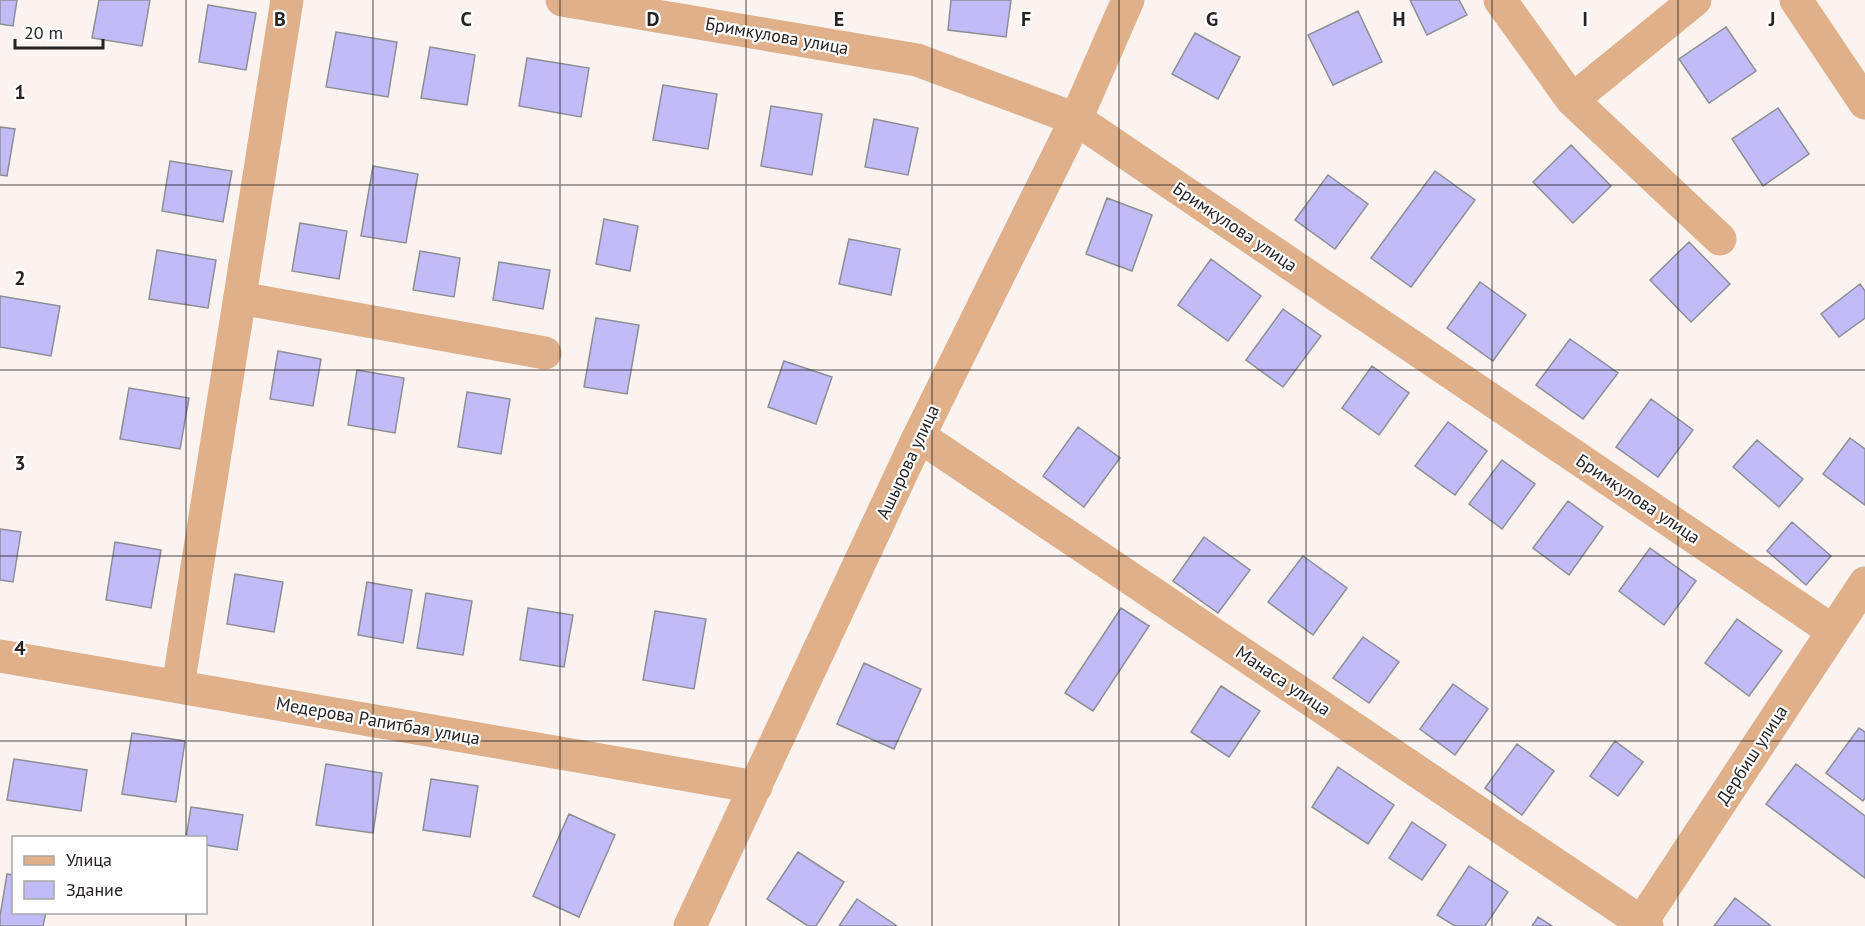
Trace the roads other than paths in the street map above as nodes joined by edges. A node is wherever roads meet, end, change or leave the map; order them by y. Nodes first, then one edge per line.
1 (287, 0) edge
2 (562, 0) edge
3 (1128, 0) edge
4 (1500, 0) edge
5 (1695, 0) edge
6 (1796, 0) edge
7 (663, 8) edge
8 (1861, 88) edge
9 (1572, 100) junction
10 (1076, 119) junction
11 (1720, 239) dead end
12 (240, 298) junction
13 (545, 353) dead end
14 (919, 436) junction
15 (1865, 583) edge
16 (1833, 631) junction
17 (0, 656) edge
18 (178, 687) junction
19 (756, 787) junction
20 (1642, 925) edge
21 (690, 926) edge

1 - 12 street
2 - 7 street, Бримкулова улица
3 - 10 street, Ашырова улица
4 - 9 street
5 - 9 street
6 - 8 street
7 - 10 street, Бримкулова улица
9 - 11 street
10 - 14 street, Ашырова улица
10 - 16 street, Бримкулова улица
12 - 13 street
12 - 18 street
14 - 19 street, Ашырова улица
14 - 20 street, Манаса улица
15 - 16 street, Дербиш улица
16 - 20 street, Дербиш улица
17 - 18 street, Медерова Рапитбая улица
18 - 19 street, Медерова Рапитбая улица
19 - 21 street, Ашырова улица

